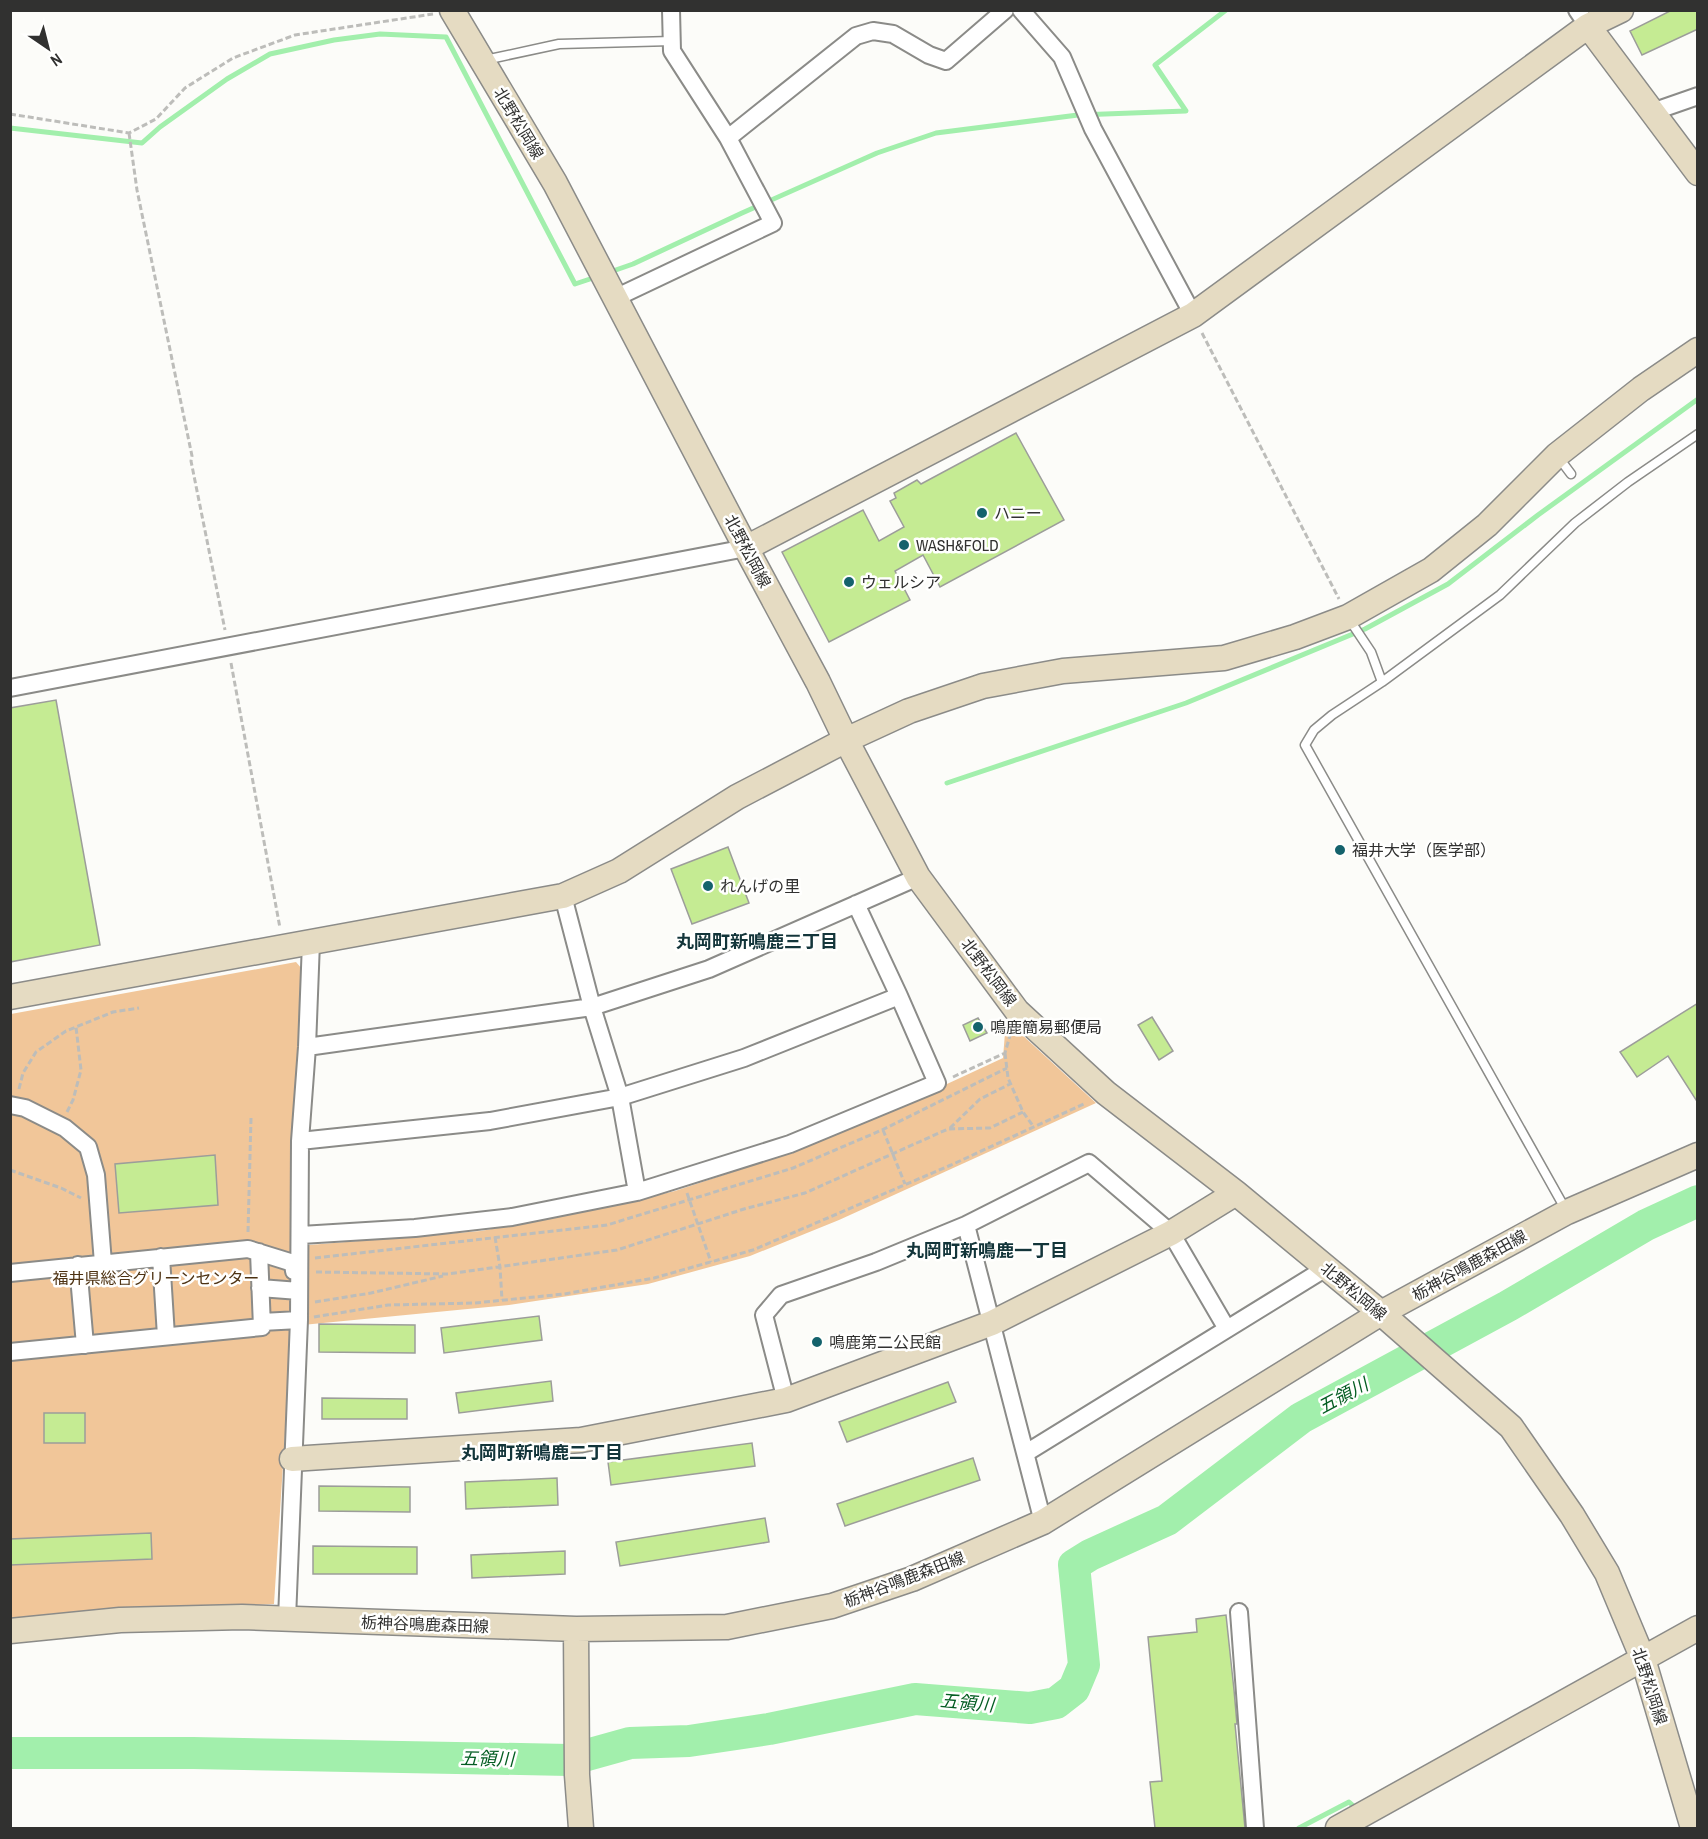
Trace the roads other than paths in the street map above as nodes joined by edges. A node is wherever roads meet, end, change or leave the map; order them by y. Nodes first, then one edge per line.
1 (671, 10) edge
2 (1021, 10) edge
3 (1621, 10) edge
4 (452, 11) edge
5 (1003, 11) edge
6 (1583, 18) edge
7 (672, 40) junction
8 (482, 61) junction
9 (1698, 96) edge
10 (1652, 112) junction
11 (728, 138) junction
12 (1698, 173) edge
13 (615, 298) junction
14 (1193, 315) junction
15 (1698, 350) edge
16 (1698, 434) edge
17 (1557, 455) junction
18 (1571, 474) dead end
19 (746, 548) junction
20 (1348, 617) junction
21 (1382, 682) junction
22 (10, 688) edge
23 (846, 740) junction
24 (918, 877) junction
25 (563, 896) junction
26 (856, 904) junction
27 (311, 942) junction
28 (899, 996) junction
29 (10, 997) edge
30 (592, 1006) junction
31 (307, 1047) junction
32 (620, 1097) junction
33 (13, 1105) edge
34 (300, 1140) junction
35 (1698, 1155) edge
36 (637, 1192) junction
37 (1236, 1193) junction
38 (1567, 1212) junction
39 (966, 1225) junction
40 (1171, 1233) junction
41 (300, 1235) junction
42 (253, 1251) junction
43 (161, 1257) junction
44 (102, 1263) junction
45 (78, 1265) junction
46 (1326, 1268) junction
47 (300, 1272) junction
48 (10, 1273) edge
49 (260, 1288) junction
50 (299, 1305) junction
51 (1382, 1314) junction
52 (262, 1322) junction
53 (992, 1323) junction
54 (1227, 1329) junction
55 (166, 1336) junction
56 (85, 1345) junction
57 (10, 1352) edge
58 (786, 1400) junction
59 (1026, 1453) junction
60 (292, 1459) junction
61 (1043, 1521) junction
62 (1239, 1612) dead end
63 (287, 1619) junction
64 (1698, 1628) edge
65 (576, 1629) junction
66 (10, 1631) edge
67 (1643, 1659) junction
68 (581, 1828) edge
69 (1255, 1828) edge
70 (1338, 1828) edge
71 (1693, 1828) edge

1 - 7 street
2 - 14 street
3 - 6 street
4 - 8 street, 北野松岡線
5 - 11 street
6 - 10 street
6 - 14 street
7 - 8 lane
7 - 11 street
8 - 13 street, 北野松岡線
9 - 10 street
10 - 12 street
11 - 13 street
13 - 19 street, 北野松岡線
14 - 19 street
15 - 17 street
16 - 21 lane
17 - 18 lane
17 - 20 street
19 - 22 street
19 - 23 street, 北野松岡線
20 - 21 lane
20 - 23 street
21 - 38 lane
23 - 24 street, 北野松岡線
23 - 25 street
24 - 26 street
24 - 37 street, 北野松岡線
25 - 27 street
25 - 30 street
26 - 28 street
26 - 30 street
27 - 29 street
27 - 31 street
28 - 32 street
28 - 36 street
30 - 31 street
30 - 32 street
31 - 34 street
32 - 34 street
32 - 36 street
33 - 44 street
34 - 41 street
35 - 38 street, 栃神谷鳴鹿森田線
36 - 41 street
37 - 40 street
37 - 46 street, 北野松岡線
38 - 51 street, 栃神谷鳴鹿森田線
39 - 40 street
39 - 53 street
39 - 58 street
40 - 53 street
40 - 54 street
41 - 47 street
42 - 43 street
42 - 47 street
42 - 49 street
43 - 44 street
43 - 55 street
44 - 45 street
45 - 48 street
45 - 56 street
46 - 51 street, 北野松岡線
46 - 54 street
47 - 50 street
49 - 50 street
49 - 52 street
50 - 52 street
50 - 60 street
51 - 61 street, 栃神谷鳴鹿森田線
51 - 67 street, 北野松岡線
52 - 55 street
53 - 58 street
53 - 59 street
54 - 59 street
55 - 56 street
56 - 57 street
58 - 60 street
59 - 61 street
60 - 63 street
61 - 65 street, 栃神谷鳴鹿森田線
62 - 69 street
63 - 65 street, 栃神谷鳴鹿森田線
63 - 66 street, 栃神谷鳴鹿森田線
64 - 67 street
65 - 68 street
67 - 70 street
67 - 71 street, 北野松岡線

